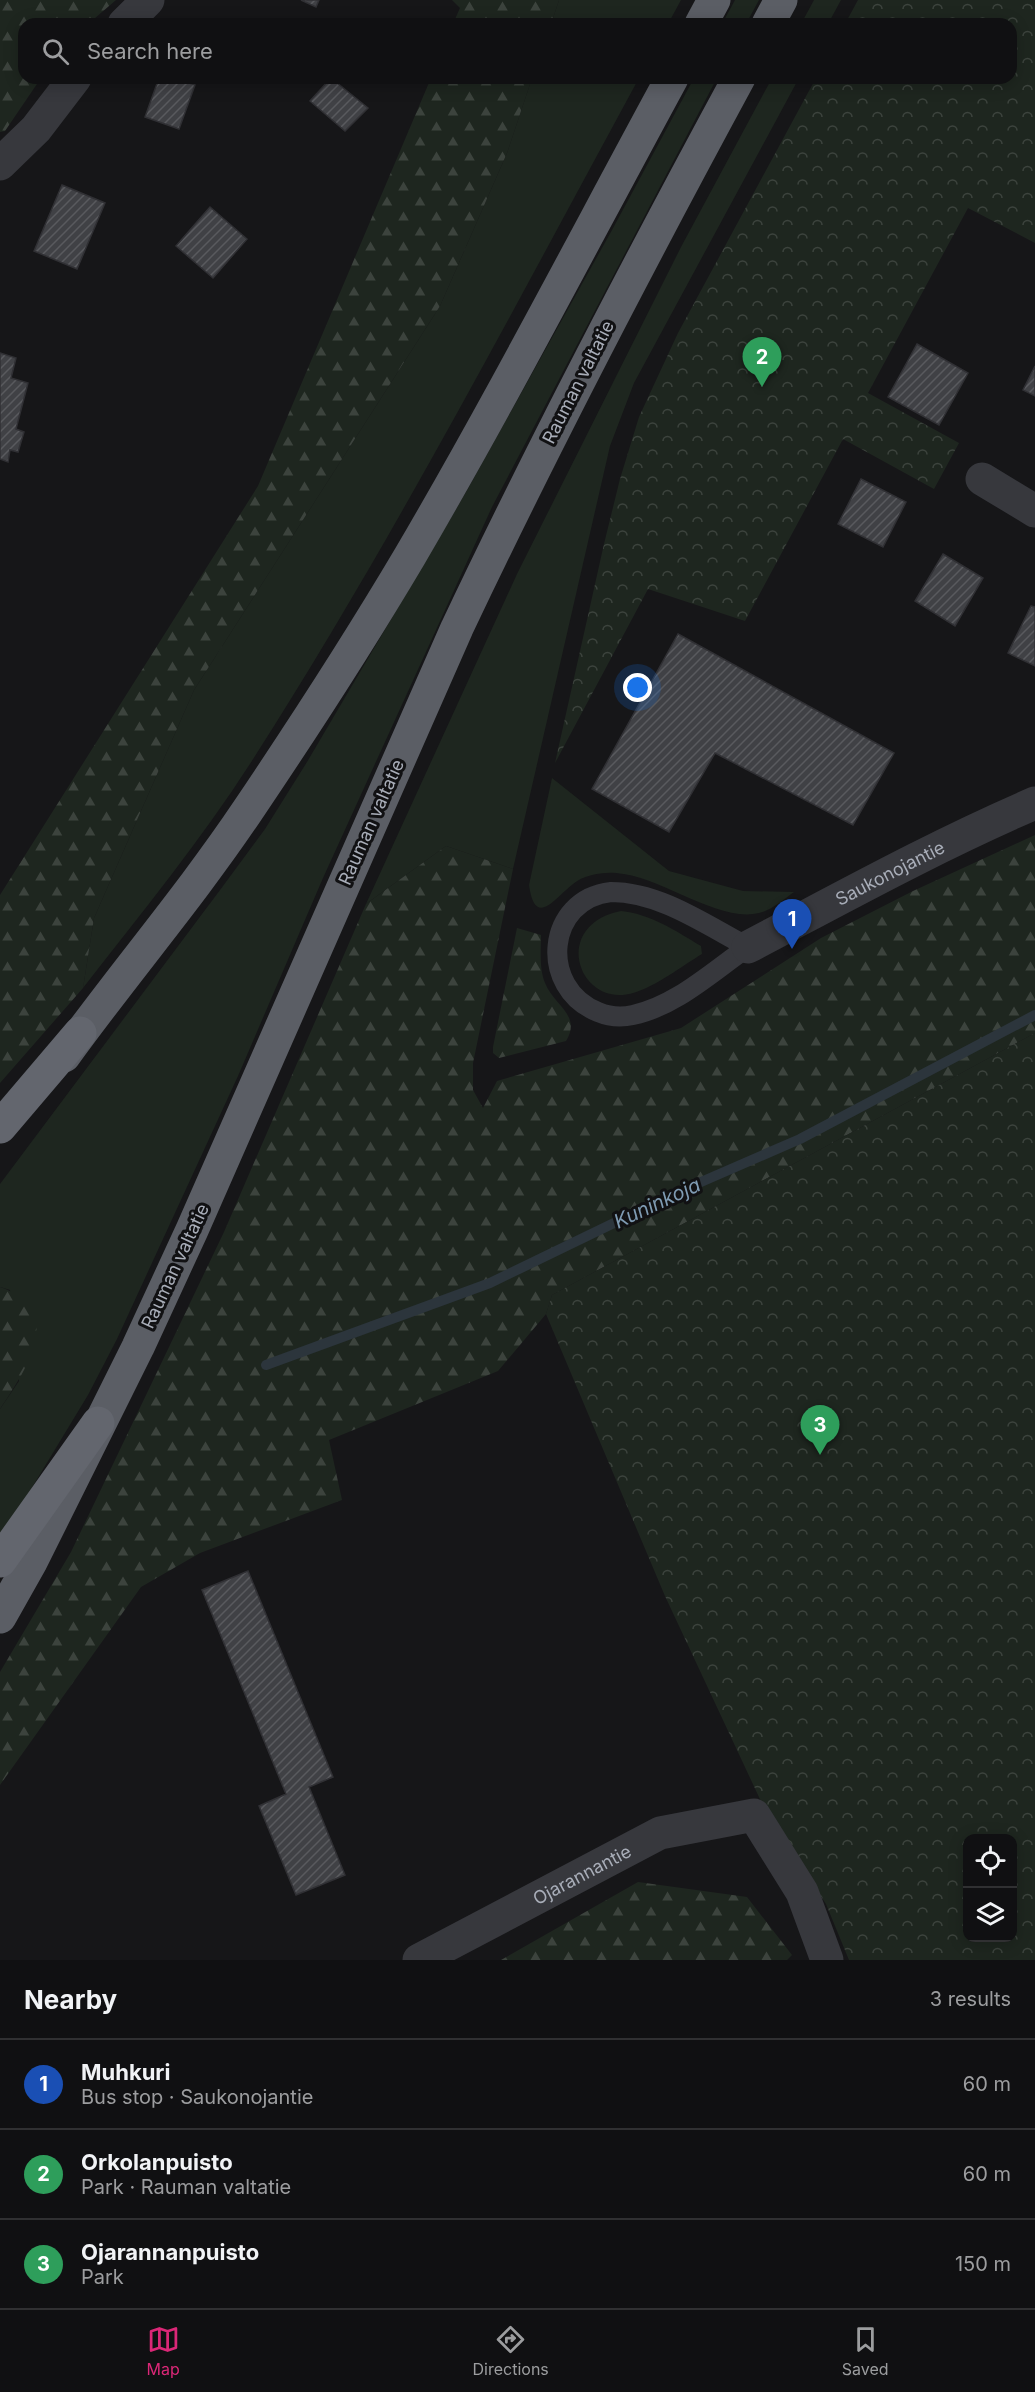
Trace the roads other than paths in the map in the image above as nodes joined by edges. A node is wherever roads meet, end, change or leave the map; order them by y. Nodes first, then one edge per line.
1 (148, 0) edge
2 (714, 0) edge
3 (781, 0) edge
4 (130, 18) edge
5 (704, 18) edge
6 (771, 18) edge
7 (70, 84) edge
8 (669, 84) edge
9 (736, 84) edge
10 (0, 164) edge
11 (982, 479) dead end
12 (1035, 511) edge
13 (1035, 803) edge
14 (748, 947) junction
15 (80, 1033) junction
16 (0, 1127) edge
17 (0, 1145) edge
18 (98, 1423) junction
19 (0, 1561) edge
20 (0, 1617) edge
21 (419, 1960) edge
22 (827, 1960) edge

1 - 4 street
2 - 5 highway
3 - 6 highway
7 - 10 street
8 - 15 highway
9 - 18 highway, Rauman valtatie
11 - 12 street
13 - 14 street, Saukonojantie
14 - 14 lane
15 - 16 highway
15 - 17 highway
18 - 19 highway, Rauman valtatie
18 - 20 highway
21 - 22 street, Ojarannantie

